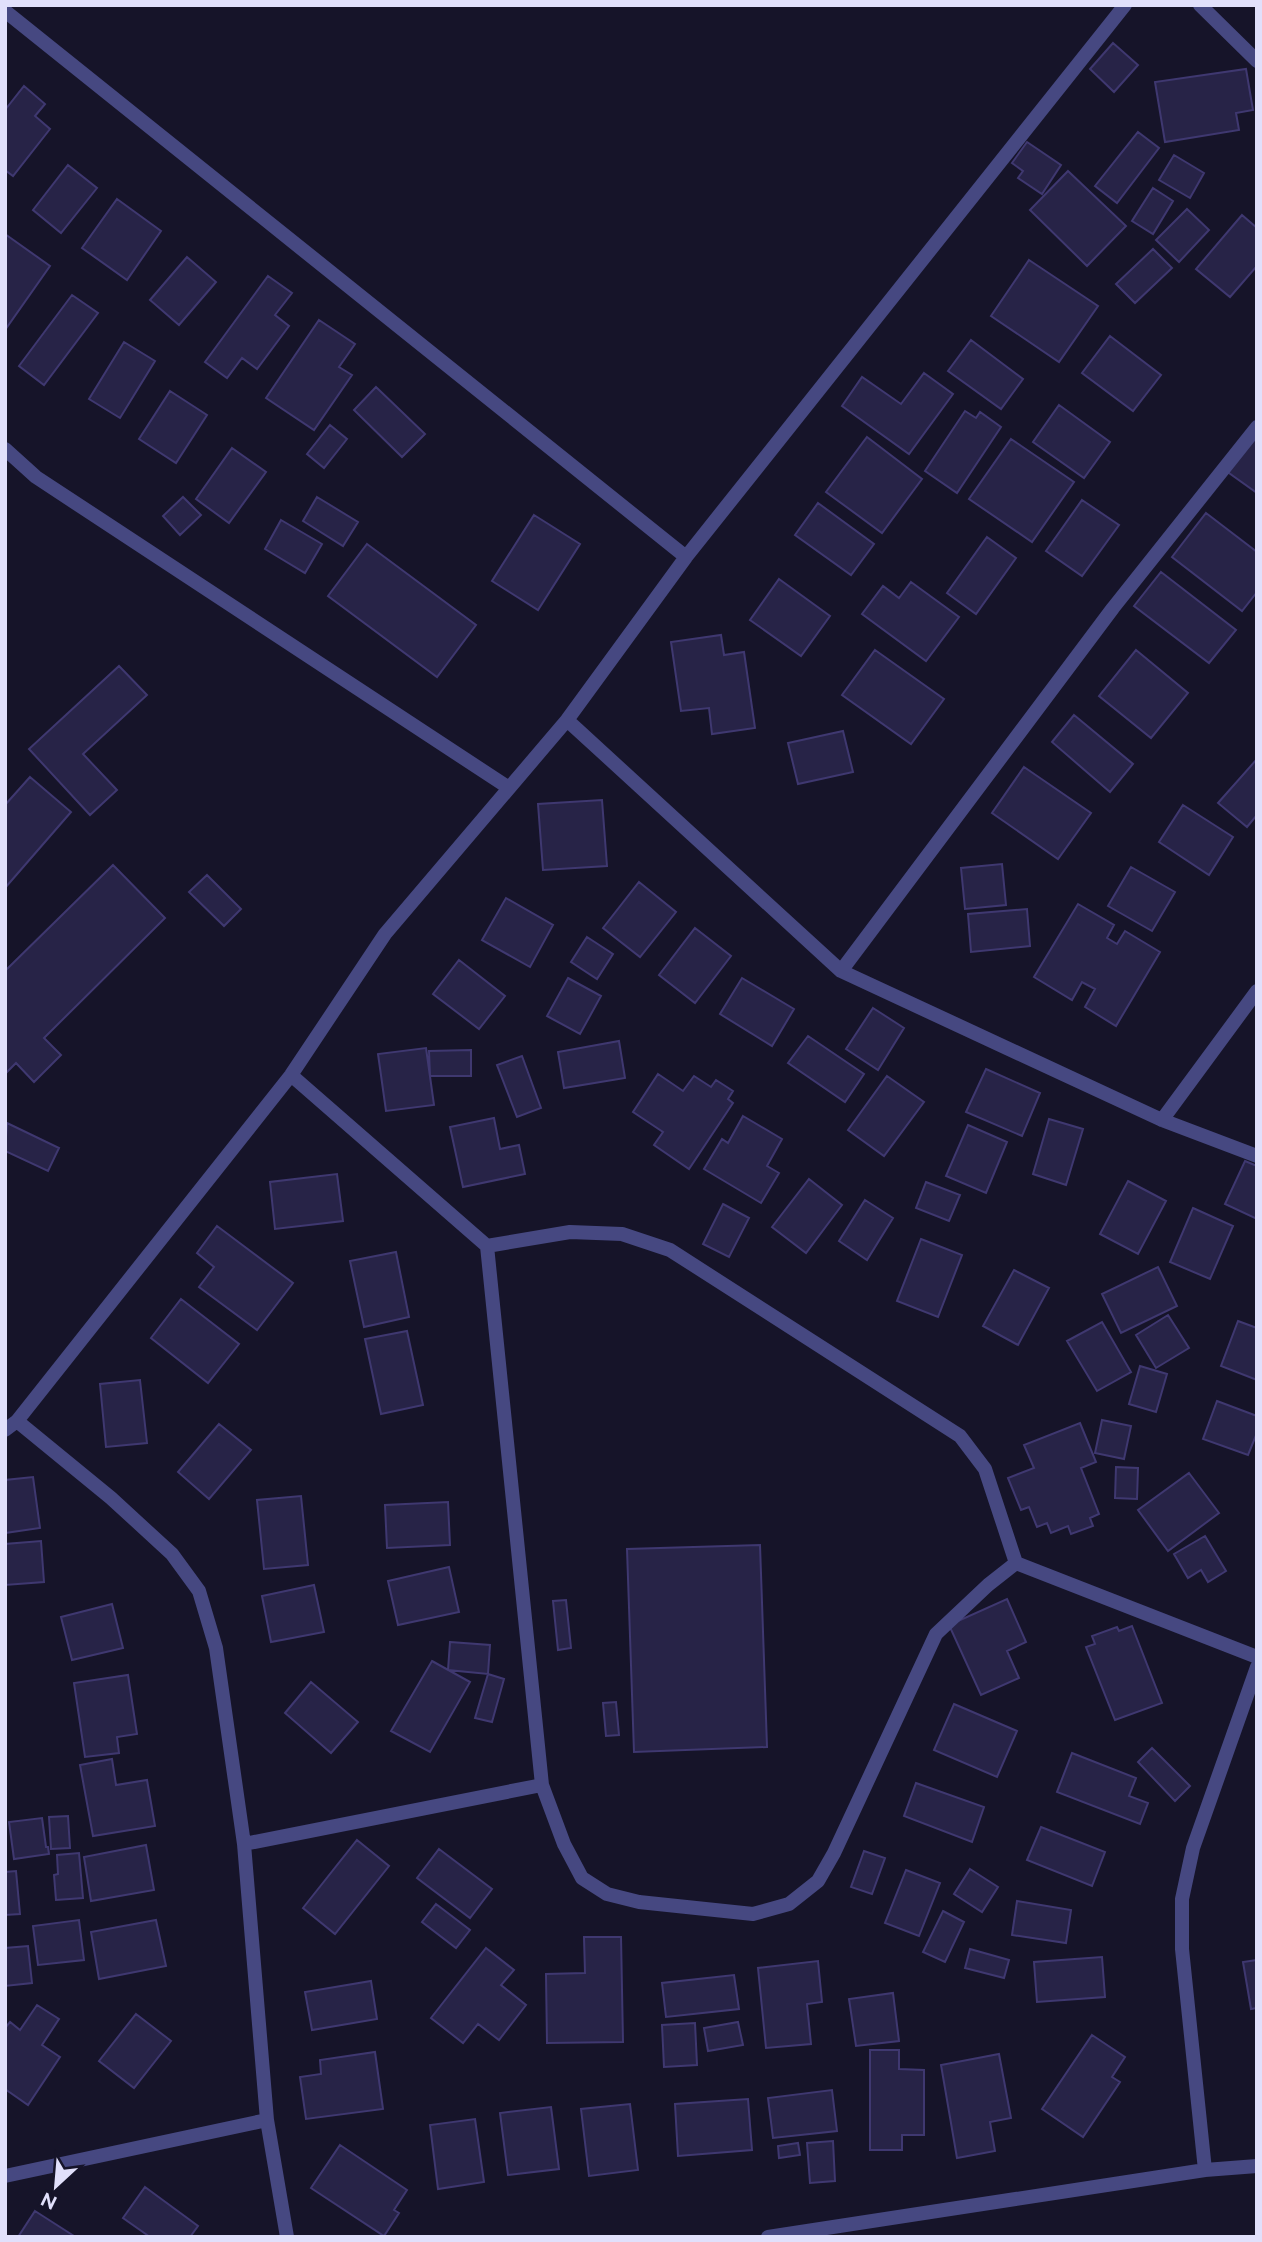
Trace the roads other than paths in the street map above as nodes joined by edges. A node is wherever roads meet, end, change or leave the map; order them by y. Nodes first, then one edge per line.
1 (1125, 5) edge
2 (1200, 5) edge
3 (5, 11) edge
4 (1257, 61) edge
5 (1257, 427) edge
6 (5, 449) edge
7 (686, 557) junction
8 (567, 720) junction
9 (509, 788) junction
10 (841, 971) junction
11 (1257, 991) edge
12 (291, 1075) junction
13 (1162, 1120) junction
14 (1257, 1156) edge
15 (487, 1246) junction
16 (11, 1425) edge
17 (1016, 1563) junction
18 (1257, 1657) edge
19 (1257, 1667) edge
20 (542, 1785) junction
21 (244, 1844) junction
22 (267, 2120) junction
23 (1257, 2166) edge
24 (1205, 2170) junction
25 (5, 2176) edge
26 (775, 2236) edge
27 (287, 2237) edge
28 (768, 2237) edge

1 - 7 street
2 - 4 street
3 - 7 street
5 - 10 street
6 - 9 street
7 - 8 street
8 - 9 street
8 - 10 street
9 - 12 street
10 - 13 street
11 - 13 street
12 - 15 street
12 - 16 street
13 - 14 street
15 - 17 street
15 - 20 street
16 - 21 street
17 - 18 street
17 - 20 street
19 - 24 street
20 - 21 street
21 - 22 street
22 - 25 street
22 - 27 street
23 - 24 street
24 - 26 street
26 - 28 street

